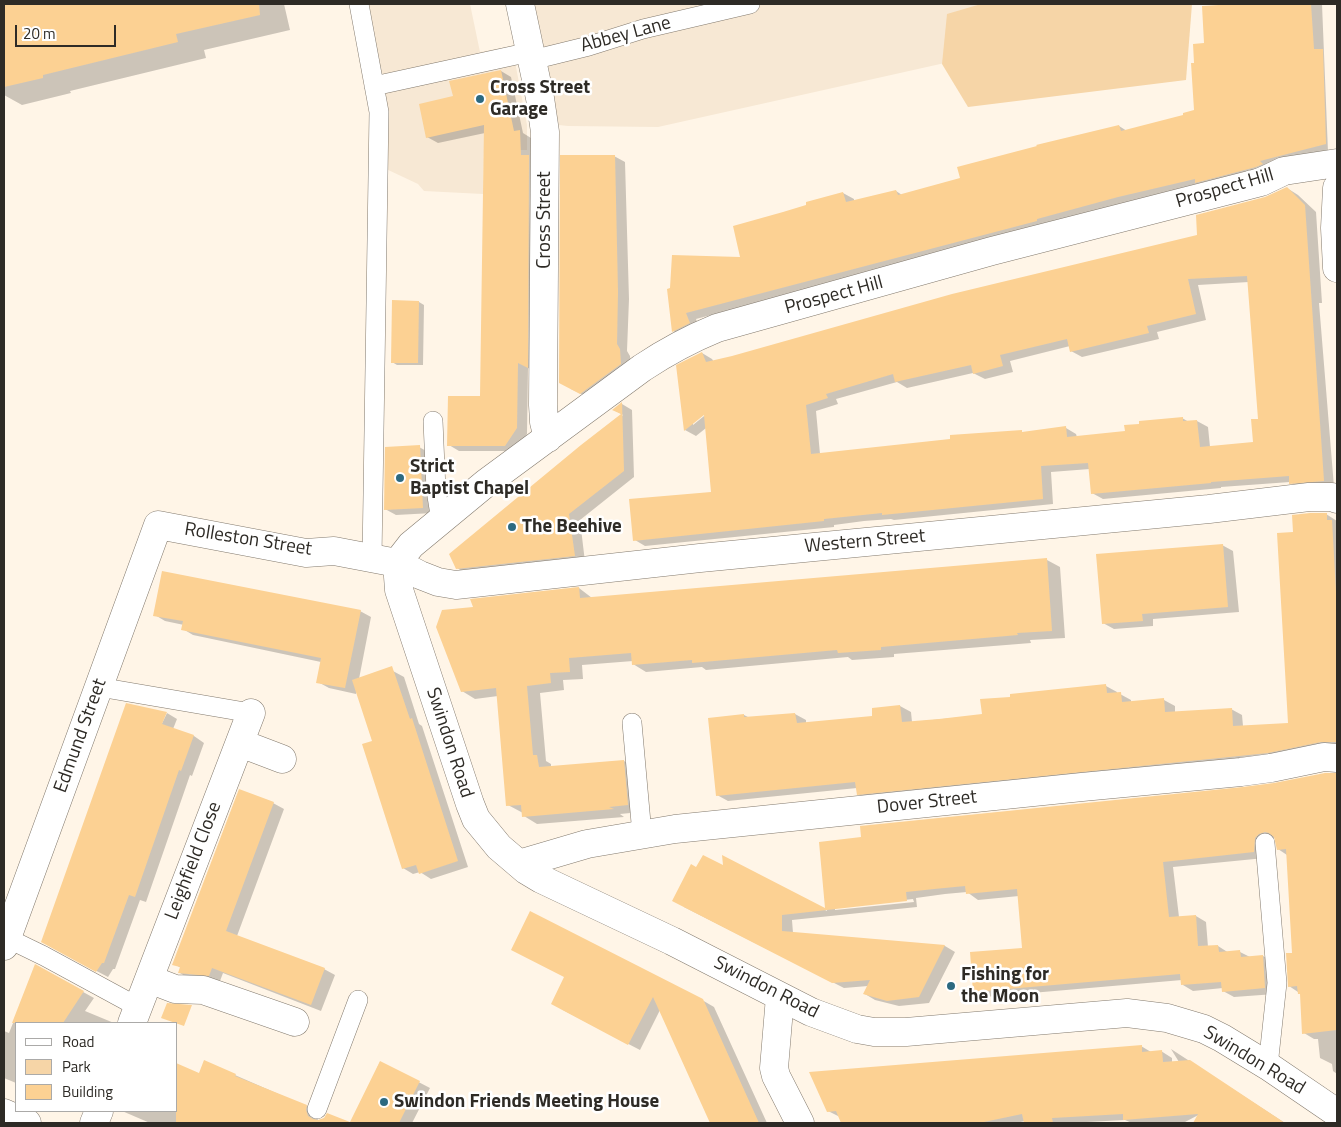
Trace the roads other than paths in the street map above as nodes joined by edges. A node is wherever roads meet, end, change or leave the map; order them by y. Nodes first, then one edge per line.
1 (359, 4) edge
2 (520, 4) edge
3 (750, 4) edge
4 (531, 56) junction
5 (374, 86) junction
6 (1337, 162) edge
7 (1337, 188) edge
8 (1337, 268) edge
9 (434, 421) dead end
10 (548, 438) junction
11 (1337, 499) edge
12 (441, 520) junction
13 (158, 525) joint
14 (385, 560) junction
15 (99, 687) junction
16 (251, 713) joint
17 (632, 724) dead end
18 (240, 743) junction
19 (1337, 758) edge
20 (282, 759) dead end
21 (642, 834) junction
22 (1265, 843) dead end
23 (519, 864) junction
24 (5, 942) edge
25 (149, 979) junction
26 (780, 997) junction
27 (358, 1000) dead end
28 (135, 1015) edge
29 (294, 1022) dead end
30 (1268, 1066) junction
31 (317, 1109) dead end
32 (4, 1113) edge
33 (1337, 1113) edge
34 (27, 1123) edge
35 (800, 1123) edge

1 - 5 lane
2 - 4 street, Cross Street
3 - 4 lane, Abbey Lane
4 - 5 lane, Abbey Lane
4 - 10 street, Cross Street
5 - 14 lane
6 - 10 street, Prospect Hill
7 - 8 street
9 - 12 lane
10 - 12 street, Prospect Hill
11 - 14 street, Western Street
12 - 14 street, Prospect Hill
13 - 14 street, Rolleston Street
13 - 15 street, Edmund Street
14 - 23 street, Swindon Road
15 - 16 lane
15 - 24 street, Edmund Street
16 - 18 street, Leighfield Close
17 - 21 lane
18 - 20 street
18 - 25 street, Leighfield Close
19 - 21 street, Dover Street
21 - 23 street, Dover Street
22 - 30 lane
23 - 26 street, Swindon Road
24 - 28 lane
25 - 28 street, Leighfield Close
25 - 29 street
26 - 30 street, Swindon Road
26 - 35 street
27 - 31 lane
30 - 33 street, Swindon Road
32 - 34 street

